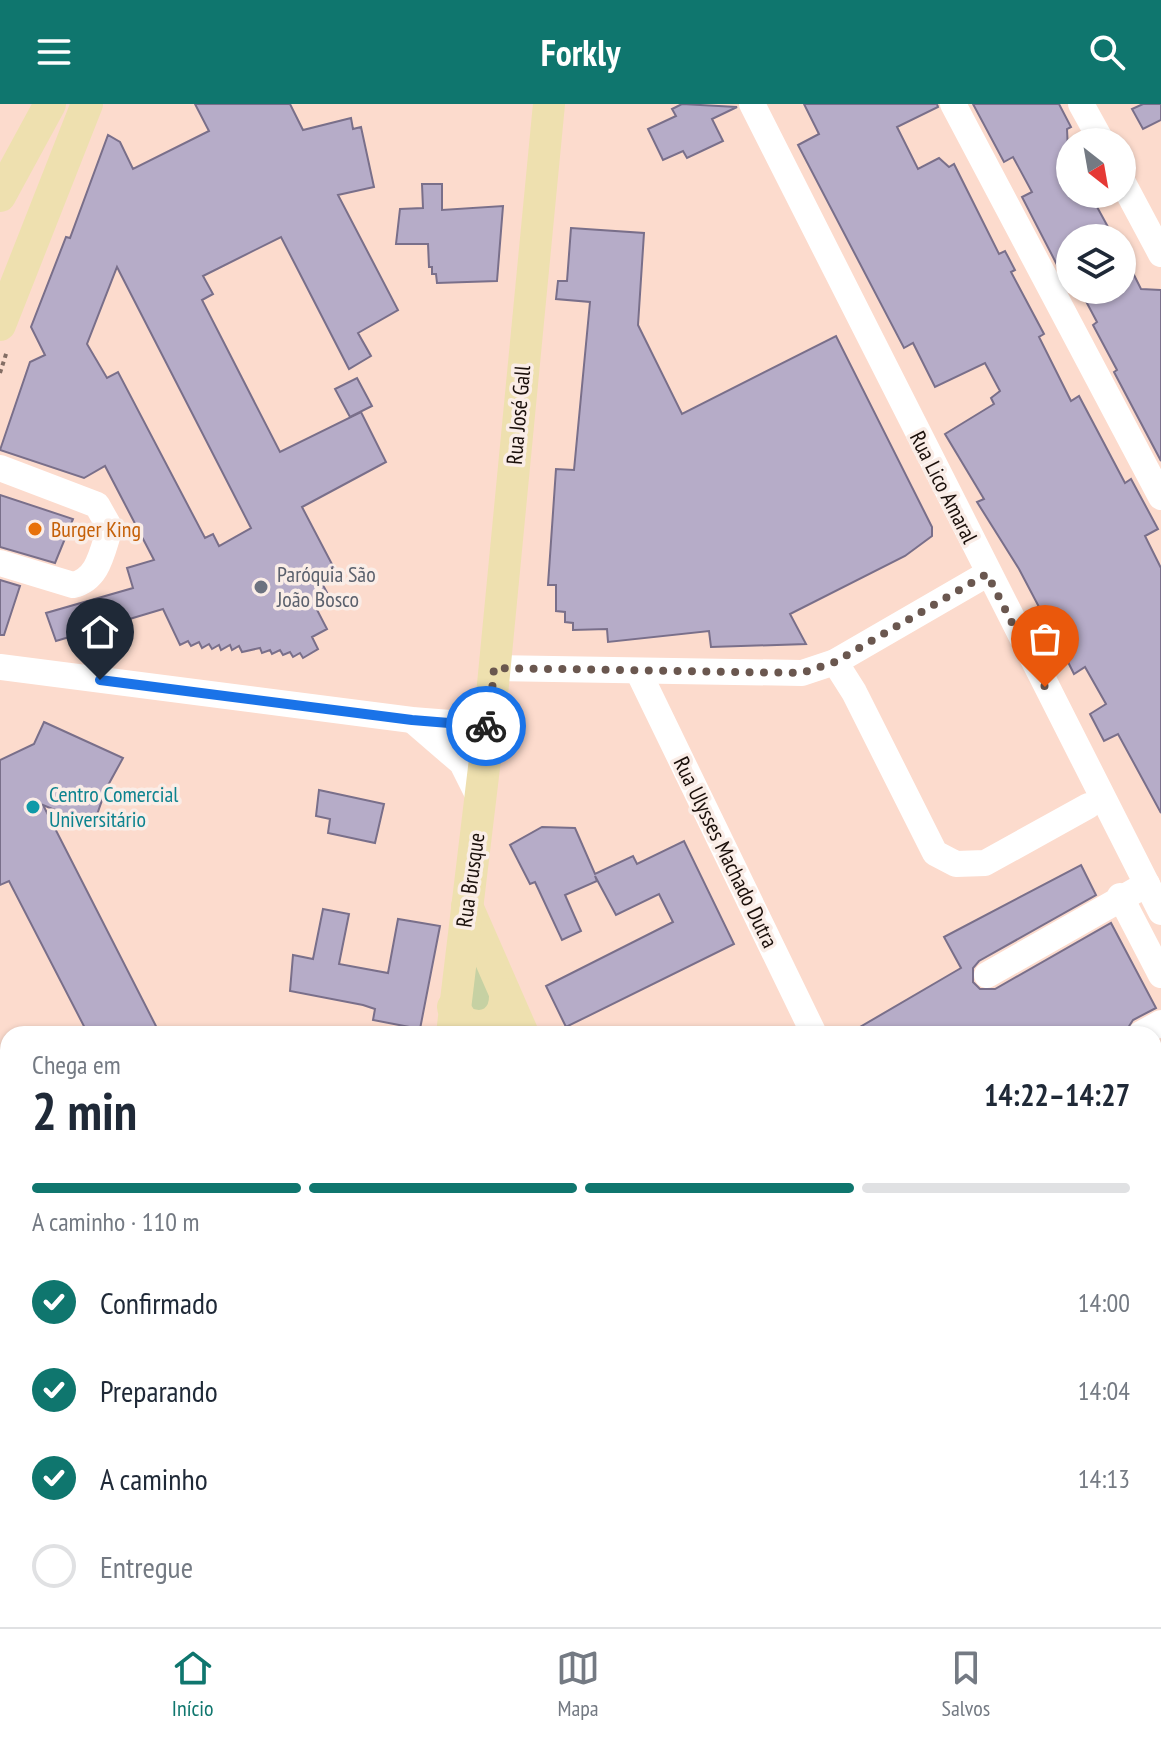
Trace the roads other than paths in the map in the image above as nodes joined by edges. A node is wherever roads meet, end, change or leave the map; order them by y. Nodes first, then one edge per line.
1 (50, 104) edge
2 (87, 104) edge
3 (752, 104) edge
4 (953, 104) edge
5 (1081, 104) edge
6 (555, 108) edge
7 (1094, 128) edge
8 (0, 196) edge
9 (1136, 207) edge
10 (1161, 254) edge
11 (2, 313) edge
12 (0, 468) edge
13 (1161, 497) edge
14 (0, 563) edge
15 (987, 574) junction
16 (835, 662) junction
17 (0, 667) edge
18 (494, 668) junction
19 (638, 671) junction
20 (412, 720) junction
21 (489, 726) junction
22 (481, 801) junction
23 (1088, 806) dead end
24 (1147, 884) junction
25 (1120, 896) junction
26 (467, 906) junction
27 (1161, 912) edge
28 (987, 975) dead end
29 (1161, 975) edge
30 (505, 994) junction
31 (452, 1020) edge
32 (477, 1026) edge
33 (482, 1026) edge
34 (519, 1026) edge
35 (810, 1026) edge

1 - 8 main road
2 - 11 main road
3 - 15 street, Rua Lico Amaral
4 - 13 street
5 - 7 street
6 - 18 main road, Rua José Gall
9 - 10 street
12 - 14 street
15 - 16 street
15 - 24 street, Rua Lico Amaral
16 - 19 street
16 - 23 street
17 - 20 street
18 - 19 street
18 - 21 main road, Rua José Gall
19 - 35 street, Rua Ulysses Machado Dutra
20 - 21 street
20 - 22 street
21 - 22 main road, Rua Brusque
22 - 26 main road, Rua Brusque
24 - 25 street
24 - 27 street, Rua Lico Amaral
25 - 28 street
25 - 29 street
26 - 30 main road
26 - 31 main road, Rua Brusque
30 - 33 main road
30 - 34 main road
31 - 32 main road

